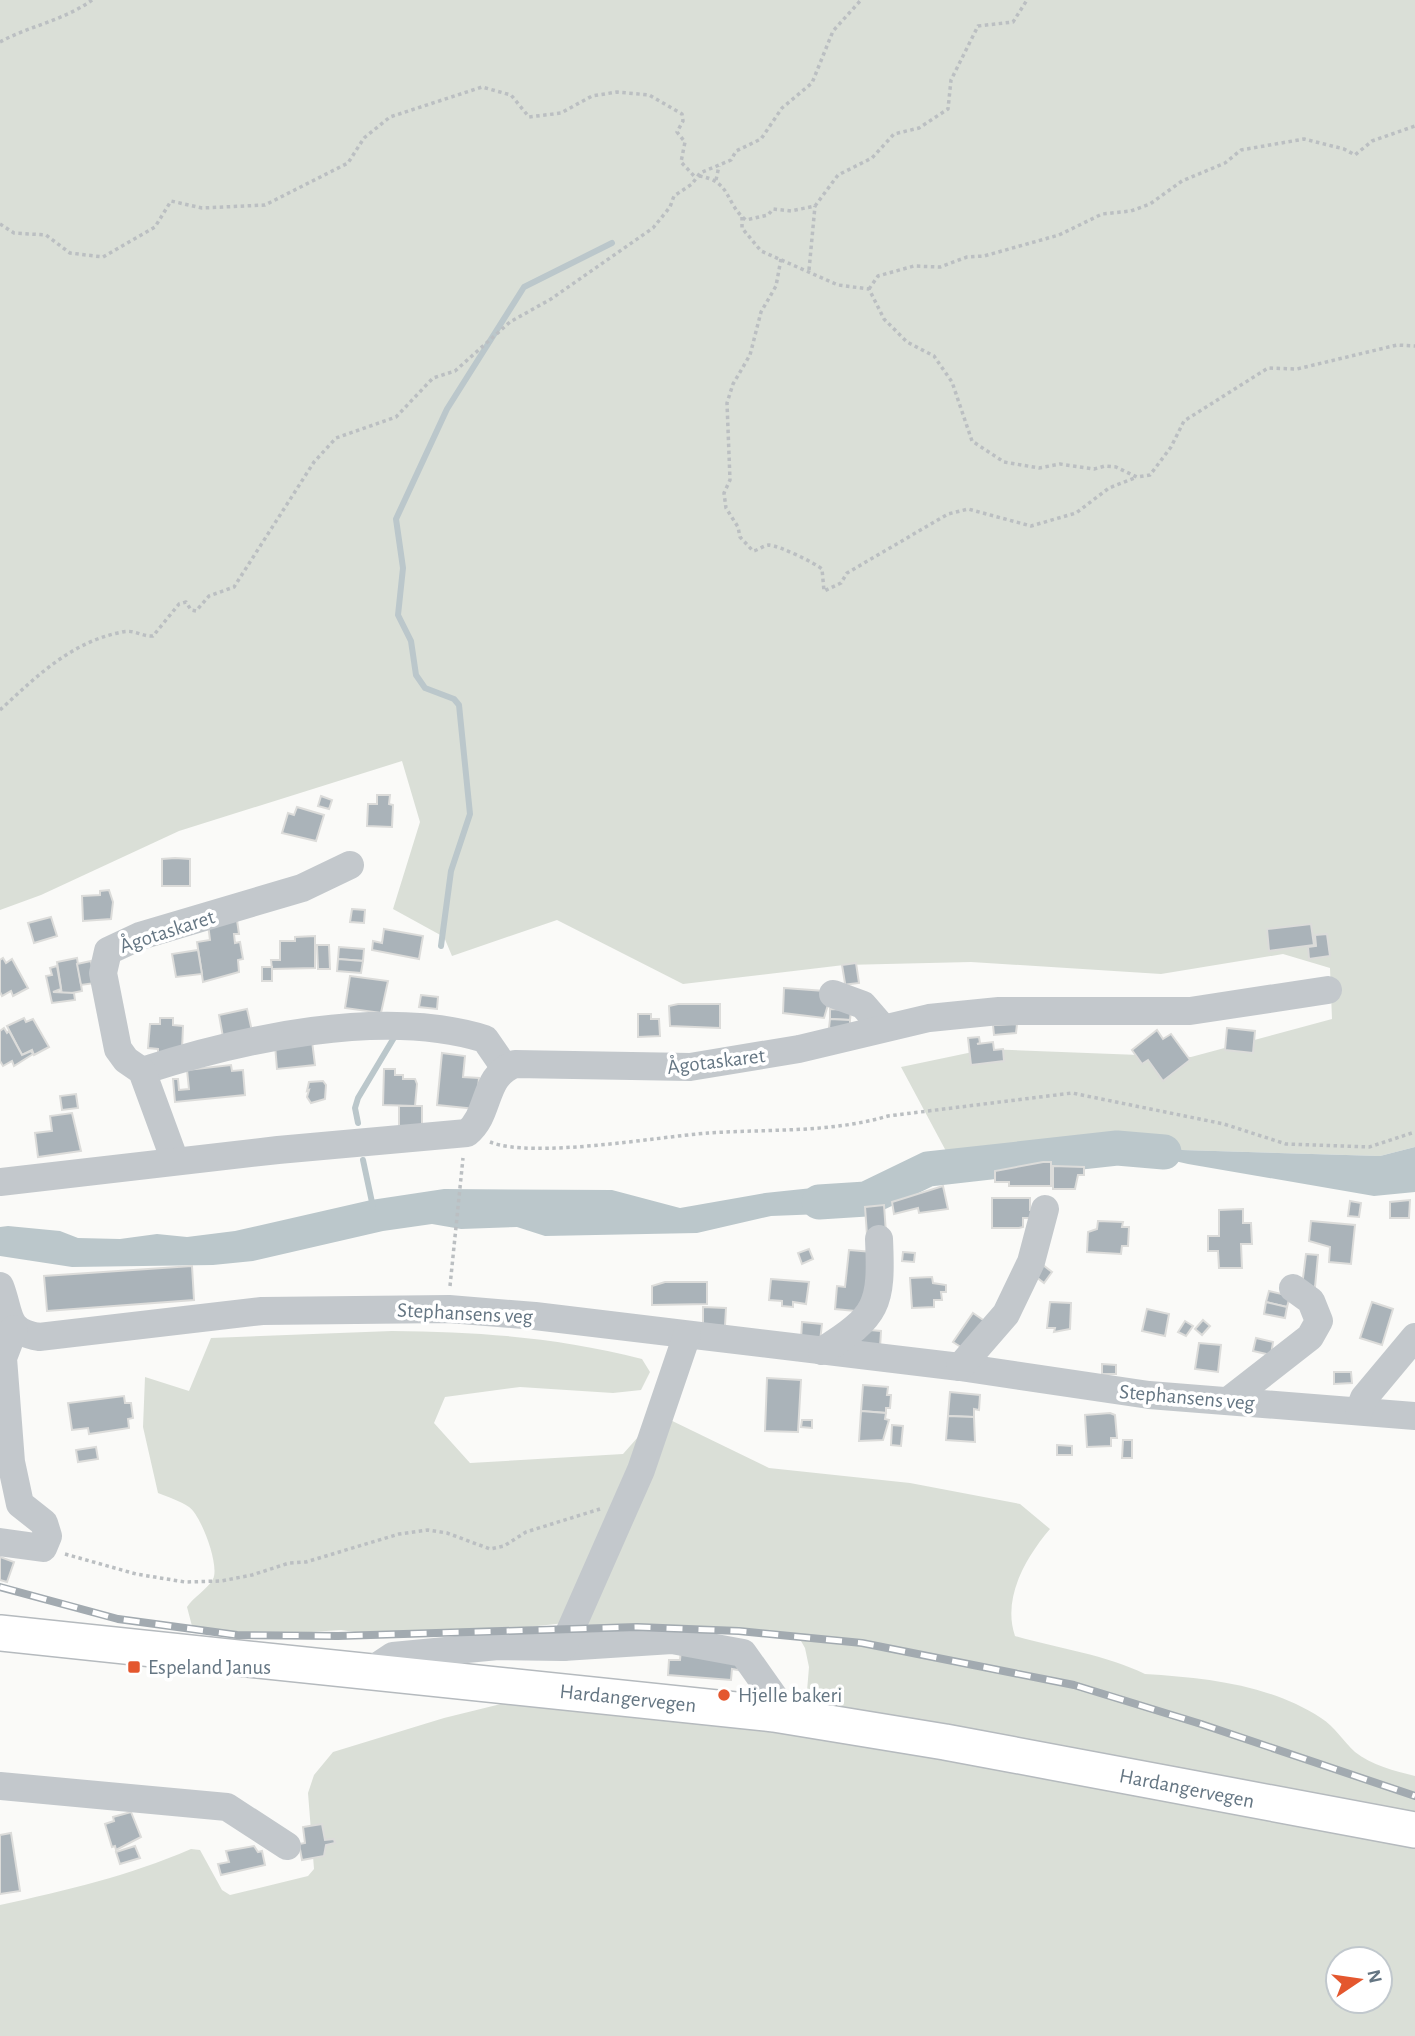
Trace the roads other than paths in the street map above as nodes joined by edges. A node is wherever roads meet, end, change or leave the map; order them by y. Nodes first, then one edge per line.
1 (350, 865) dead end
2 (1328, 990) dead end
3 (833, 994) dead end
4 (1109, 1014) junction
5 (1158, 1026) dead end
6 (883, 1028) junction
7 (505, 1068) junction
8 (142, 1071) junction
9 (175, 1161) junction
10 (0, 1182) edge
11 (1045, 1209) dead end
12 (879, 1239) dead end
13 (0, 1286) edge
14 (1293, 1288) dead end
15 (15, 1329) junction
16 (687, 1335) junction
17 (1415, 1337) edge
18 (822, 1351) junction
19 (960, 1367) junction
20 (1228, 1401) junction
21 (1359, 1411) junction
22 (1415, 1416) edge
23 (0, 1542) edge
24 (0, 1633) edge
25 (563, 1647) junction
26 (369, 1672) junction
27 (774, 1714) junction
28 (0, 1786) edge
29 (1415, 1830) edge
30 (287, 1846) dead end

1 - 8 street, Ågotaskaret
2 - 4 street, Ågotaskaret
3 - 6 street
4 - 5 street, Ågotaskaret
4 - 6 street, Ågotaskaret
6 - 7 street, Ågotaskaret
7 - 8 street
7 - 9 street
8 - 9 street, Ågotaskaret
9 - 10 street
11 - 19 street
12 - 18 street
13 - 15 street
14 - 20 street
15 - 16 street, Stephansens veg
15 - 23 street
16 - 18 street, Stephansens veg
16 - 25 street
17 - 21 street
18 - 19 street, Stephansens veg
19 - 20 street, Stephansens veg
20 - 21 street, Stephansens veg
21 - 22 street, Stephansens veg
24 - 26 main road, Hardangervegen
25 - 26 street
25 - 27 street
26 - 27 main road, Hardangervegen
27 - 29 main road, Hardangervegen
28 - 30 street

